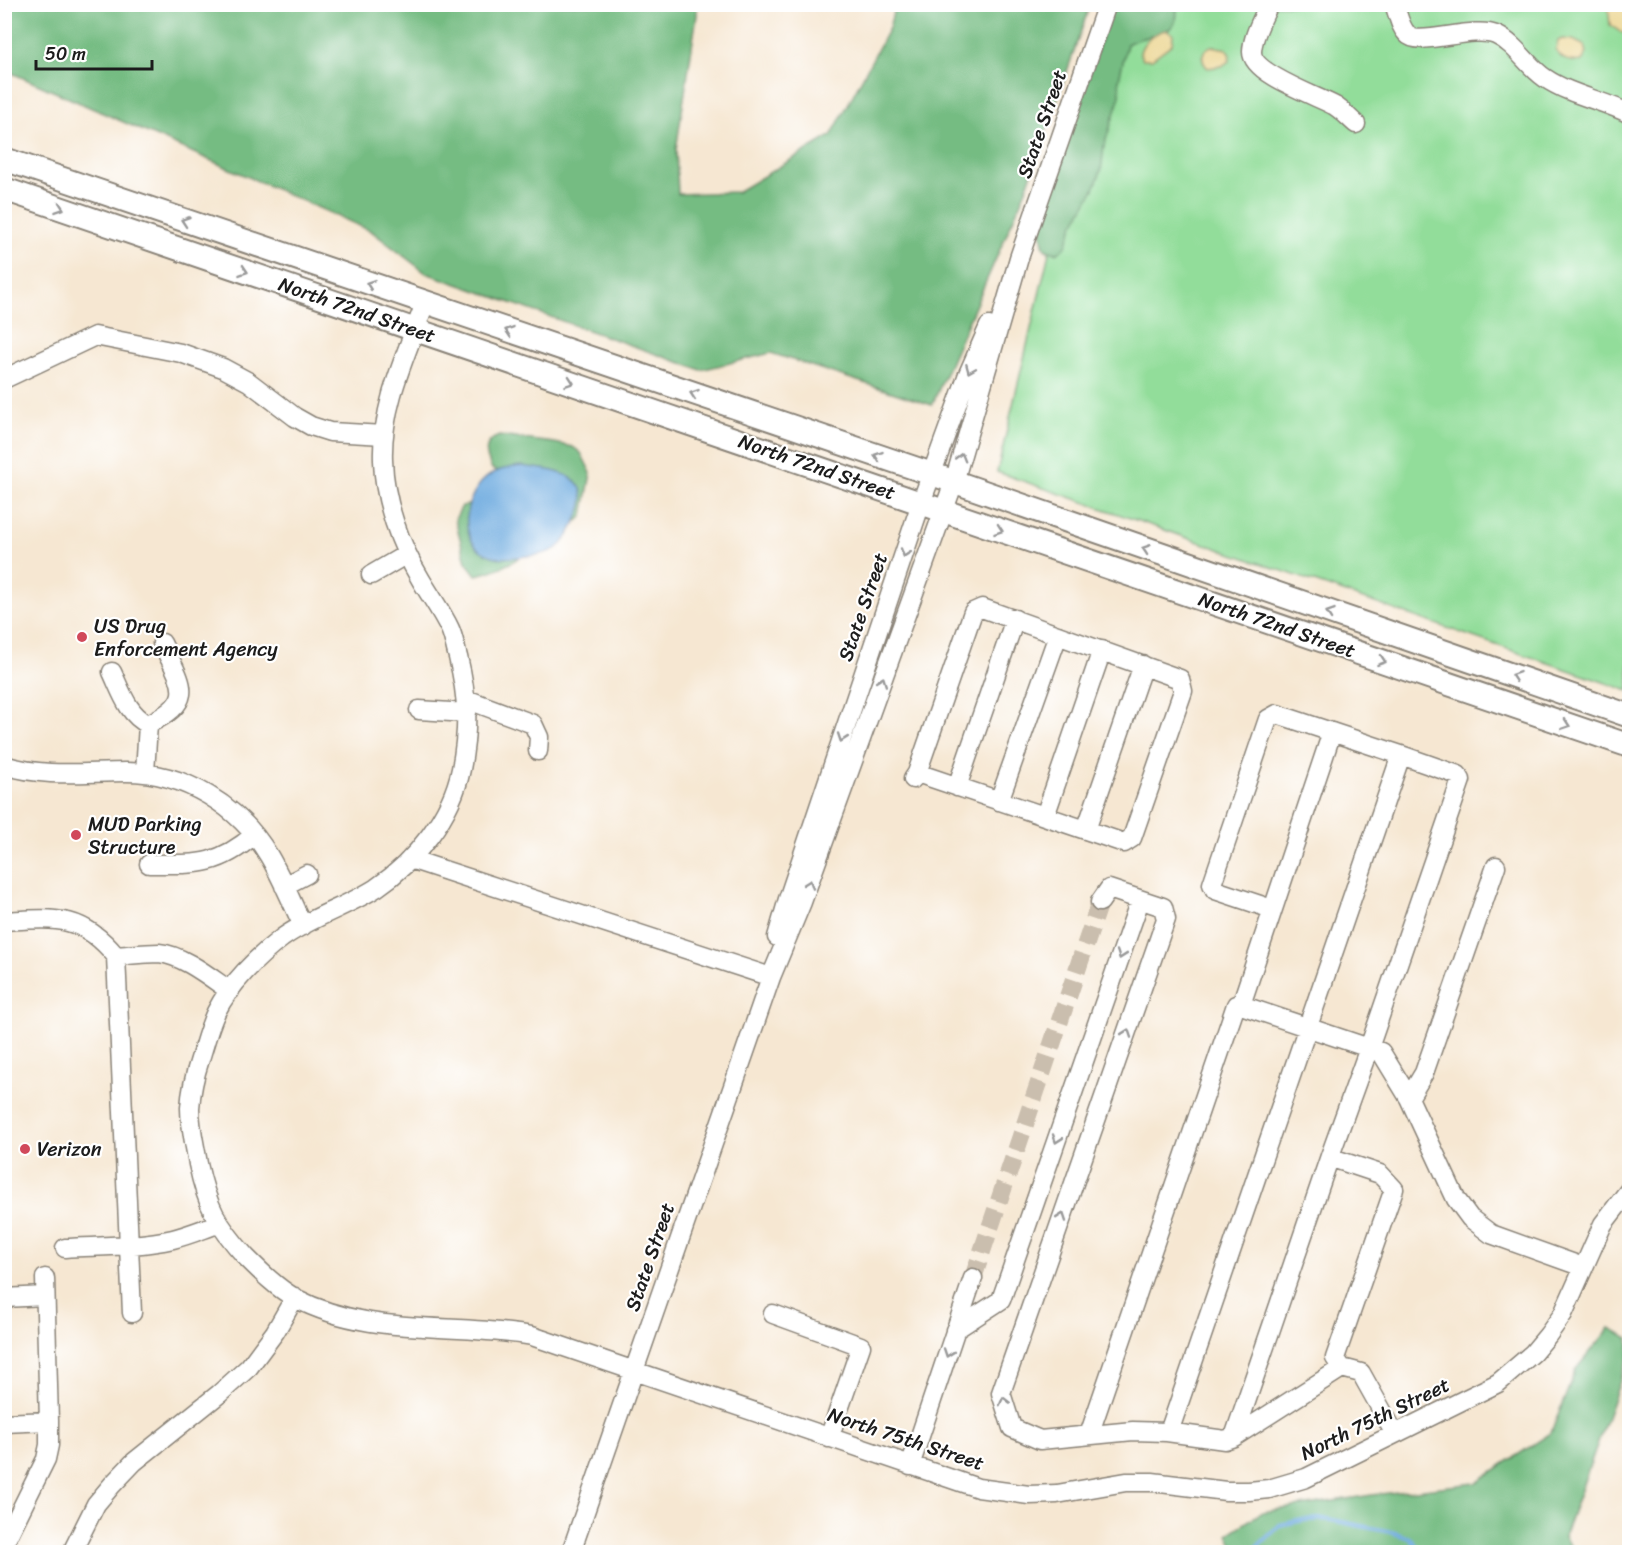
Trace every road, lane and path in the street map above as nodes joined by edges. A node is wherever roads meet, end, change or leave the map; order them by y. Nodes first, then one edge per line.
1 (1107, 4) edge
2 (1269, 4) edge
3 (1394, 4) edge
4 (1629, 114) edge
5 (1356, 124) dead end
6 (4, 159) edge
7 (4, 189) edge
8 (1019, 258) junction
9 (425, 303) junction
10 (416, 329) junction
11 (4, 379) edge
12 (384, 435) junction
13 (932, 474) junction
14 (954, 482) junction
15 (921, 503) junction
16 (944, 511) junction
17 (406, 554) junction
18 (371, 575) dead end
19 (1015, 620) junction
20 (1058, 634) junction
21 (162, 643) dead end
22 (1102, 650) junction
23 (1143, 665) junction
24 (112, 672) dead end
25 (467, 706) junction
26 (419, 710) dead end
27 (1629, 716) edge
28 (148, 724) junction
29 (1332, 732) junction
30 (1629, 746) edge
31 (538, 751) dead end
32 (1401, 755) junction
33 (4, 765) edge
34 (145, 774) junction
35 (957, 787) junction
36 (999, 801) junction
37 (1045, 816) junction
38 (1086, 830) junction
39 (254, 835) junction
40 (410, 859) junction
41 (149, 864) dead end
42 (1496, 866) dead end
43 (307, 874) dead end
44 (284, 886) junction
45 (1140, 900) junction
46 (1100, 902) dead end
47 (1272, 909) junction
48 (4, 921) edge
49 (303, 926) junction
50 (116, 956) junction
51 (771, 977) junction
52 (230, 991) junction
53 (1241, 1005) junction
54 (1309, 1028) junction
55 (1369, 1048) junction
56 (1409, 1098) junction
57 (1331, 1153) junction
58 (1629, 1189) edge
59 (218, 1224) junction
60 (129, 1245) junction
61 (65, 1248) dead end
62 (1583, 1267) junction
63 (973, 1278) tunnel mouth
64 (4, 1298) edge
65 (294, 1298) junction
66 (132, 1312) dead end
67 (773, 1314) dead end
68 (955, 1330) junction
69 (1342, 1368) junction
70 (634, 1370) junction
71 (49, 1421) junction
72 (4, 1423) edge
73 (1169, 1432) junction
74 (1395, 1434) junction
75 (1089, 1435) junction
76 (1234, 1437) junction
77 (829, 1438) junction
78 (910, 1466) junction
79 (4, 1544) edge
80 (72, 1552) edge
81 (571, 1552) edge

1 - 8 street, State Street
2 - 5 street
3 - 4 street
9 -> 6 main road, North 72nd Street
7 -> 10 main road, North 72nd Street
8 -> 13 street, State Street
14 -> 8 street, State Street
9 - 10 street, North 75th Street
13 -> 9 main road, North 72nd Street
10 - 12 street, North 75th Street
10 -> 15 main road, North 72nd Street
11 - 12 street
12 - 17 street, North 75th Street
13 - 14 main road, North 72nd Street
13 - 15 street, State Street
14 - 16 street, State Street
27 -> 14 main road, North 72nd Street
15 - 16 main road, North 72nd Street
15 -> 51 street, State Street
16 -> 30 main road, North 72nd Street
51 -> 16 street, State Street
17 - 18 street
17 - 25 street, North 75th Street
19 - 20 street
19 - 35 street
19 - 35 street
20 - 22 street
20 - 36 street
21 - 28 street
22 - 23 street
22 - 37 street
23 - 38 street
23 - 38 street
24 - 28 street
25 - 26 street
25 - 31 street
25 - 40 street, North 75th Street
28 - 34 street
29 - 32 street
29 - 47 street
29 - 47 street
32 - 54 street
32 - 55 street
33 - 34 street
34 - 39 street
35 - 36 street
36 - 37 street
37 - 38 street
39 - 41 street
39 - 44 street
40 - 49 street, North 75th Street
40 - 51 street
42 - 56 street
43 - 44 street
44 - 49 street
45 - 46 street
45 -> 68 street
75 -> 45 street
47 - 53 street
48 - 50 street
49 - 52 street, North 75th Street
50 - 52 street
50 - 60 street
51 - 70 street, State Street
52 - 59 street, North 75th Street
53 - 54 street
53 - 75 street
54 - 55 street
54 - 73 street
55 - 56 street
55 - 57 street
56 - 62 street
57 - 69 street
57 - 76 street
58 - 62 street, North 75th Street
59 - 60 street
59 - 65 street, North 75th Street
60 - 61 street
60 - 66 street
62 - 74 street, North 75th Street
63 - 68 street
64 - 71 street
65 - 70 street, North 75th Street
65 - 80 street
67 - 77 street
68 -> 78 street
69 - 74 street
69 - 76 street
70 - 77 street, North 75th Street
70 - 81 street, State Street
71 - 72 street
71 - 79 street
73 - 75 street
73 - 76 street
74 - 78 street, North 75th Street
77 - 78 street, North 75th Street

